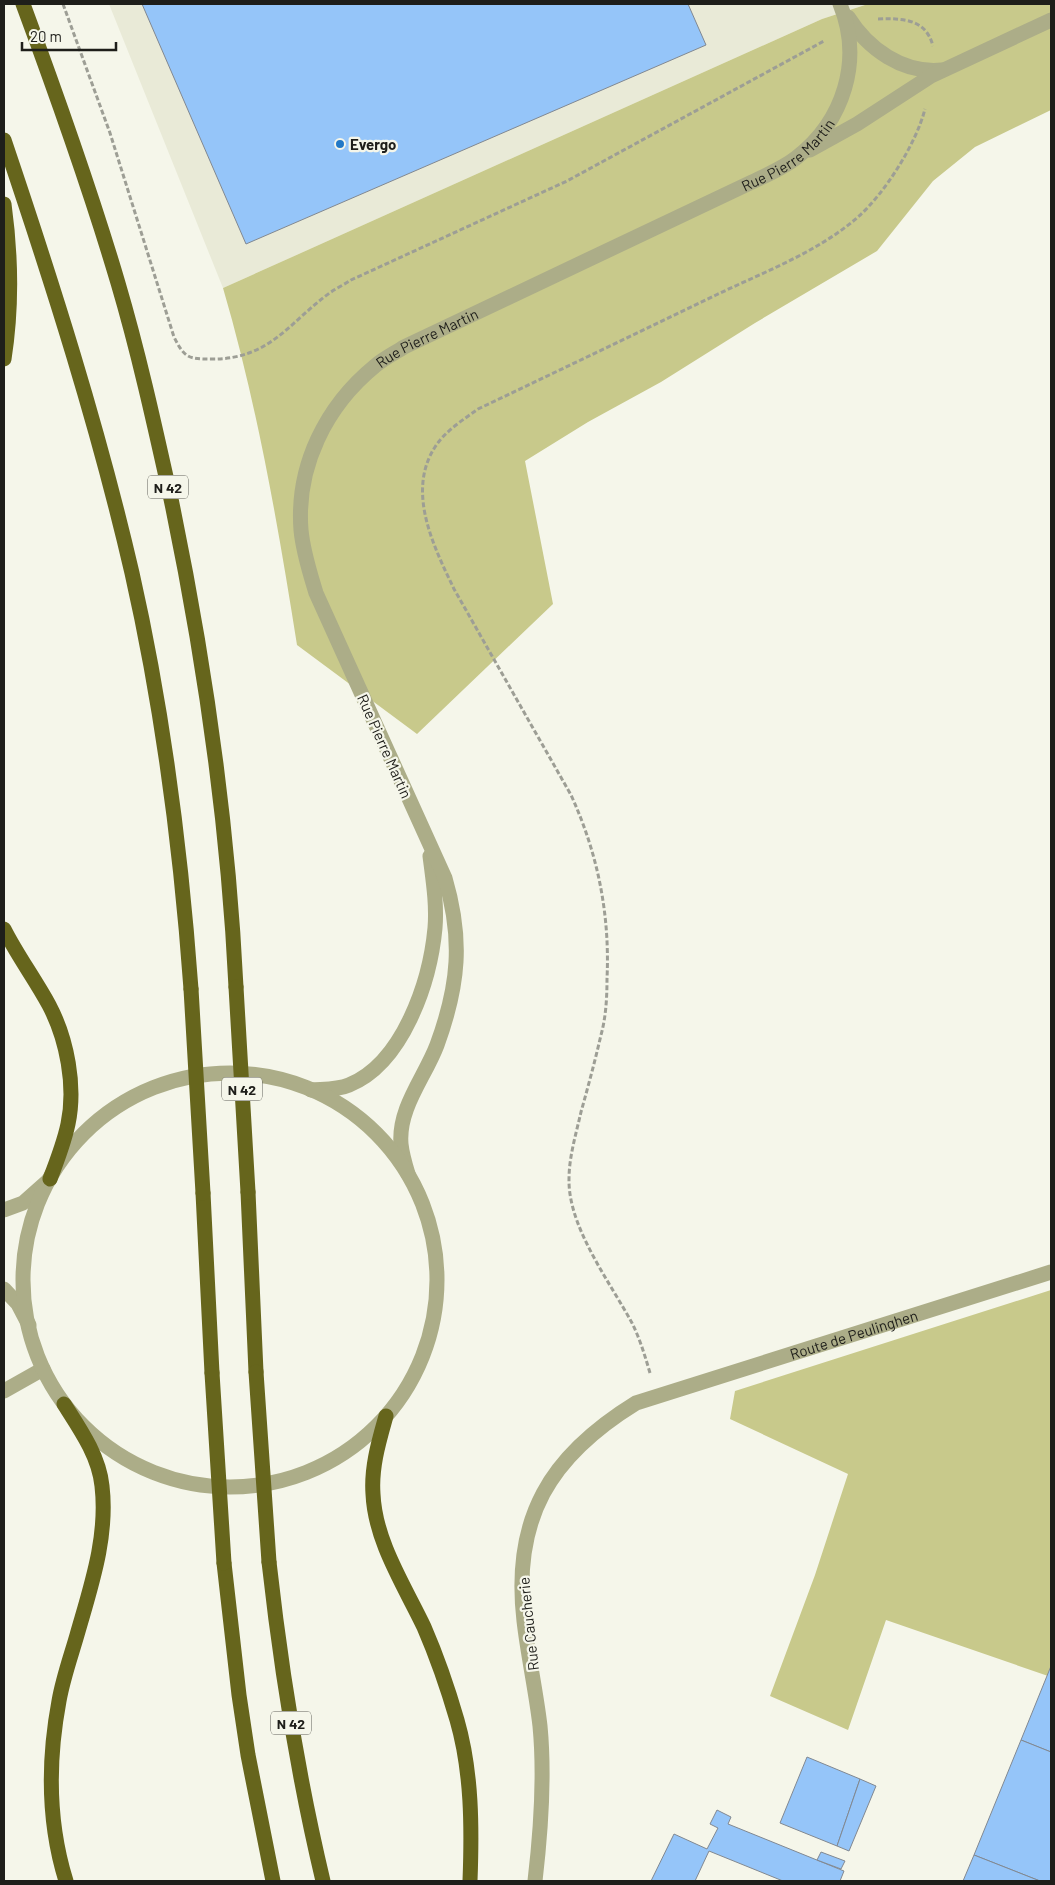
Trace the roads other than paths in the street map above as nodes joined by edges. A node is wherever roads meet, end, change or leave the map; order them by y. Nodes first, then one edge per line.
1 (23, 4) edge
2 (841, 6) edge
3 (1051, 20) edge
4 (851, 28) junction
5 (936, 73) junction
6 (4, 140) edge
7 (797, 157) junction
8 (4, 204) edge
9 (4, 359) edge
10 (428, 840) junction
11 (4, 929) edge
12 (311, 1090) junction
13 (408, 1174) junction
14 (50, 1179) junction
15 (4, 1210) edge
16 (1051, 1272) edge
17 (4, 1289) edge
18 (28, 1325) junction
19 (43, 1369) junction
20 (4, 1391) edge
21 (656, 1395) joint
22 (64, 1404) junction
23 (386, 1416) junction
24 (66, 1881) edge
25 (273, 1881) edge
26 (324, 1881) edge
27 (470, 1881) edge
28 (535, 1881) edge

1 - 26 highway, N 42, bridge
2 - 4 street, Rue Pierre Martin
3 - 5 street
4 - 5 street
4 - 7 street, Rue Pierre Martin
5 - 7 street
6 - 25 highway, bridge
7 - 10 street, Rue Pierre Martin
8 - 9 highway
10 - 12 street, Rue Pierre Martin
10 - 13 street, Rue Pierre Martin
11 - 14 highway
12 - 13 street
12 - 14 street
13 - 23 street
14 - 15 street
14 - 18 street
16 - 21 street, Route de Peulinghen
17 - 18 street
18 - 19 street
19 - 20 street
19 - 22 street
21 - 28 street, Rue Caucherie
22 - 23 street
22 - 24 highway
23 - 27 highway

